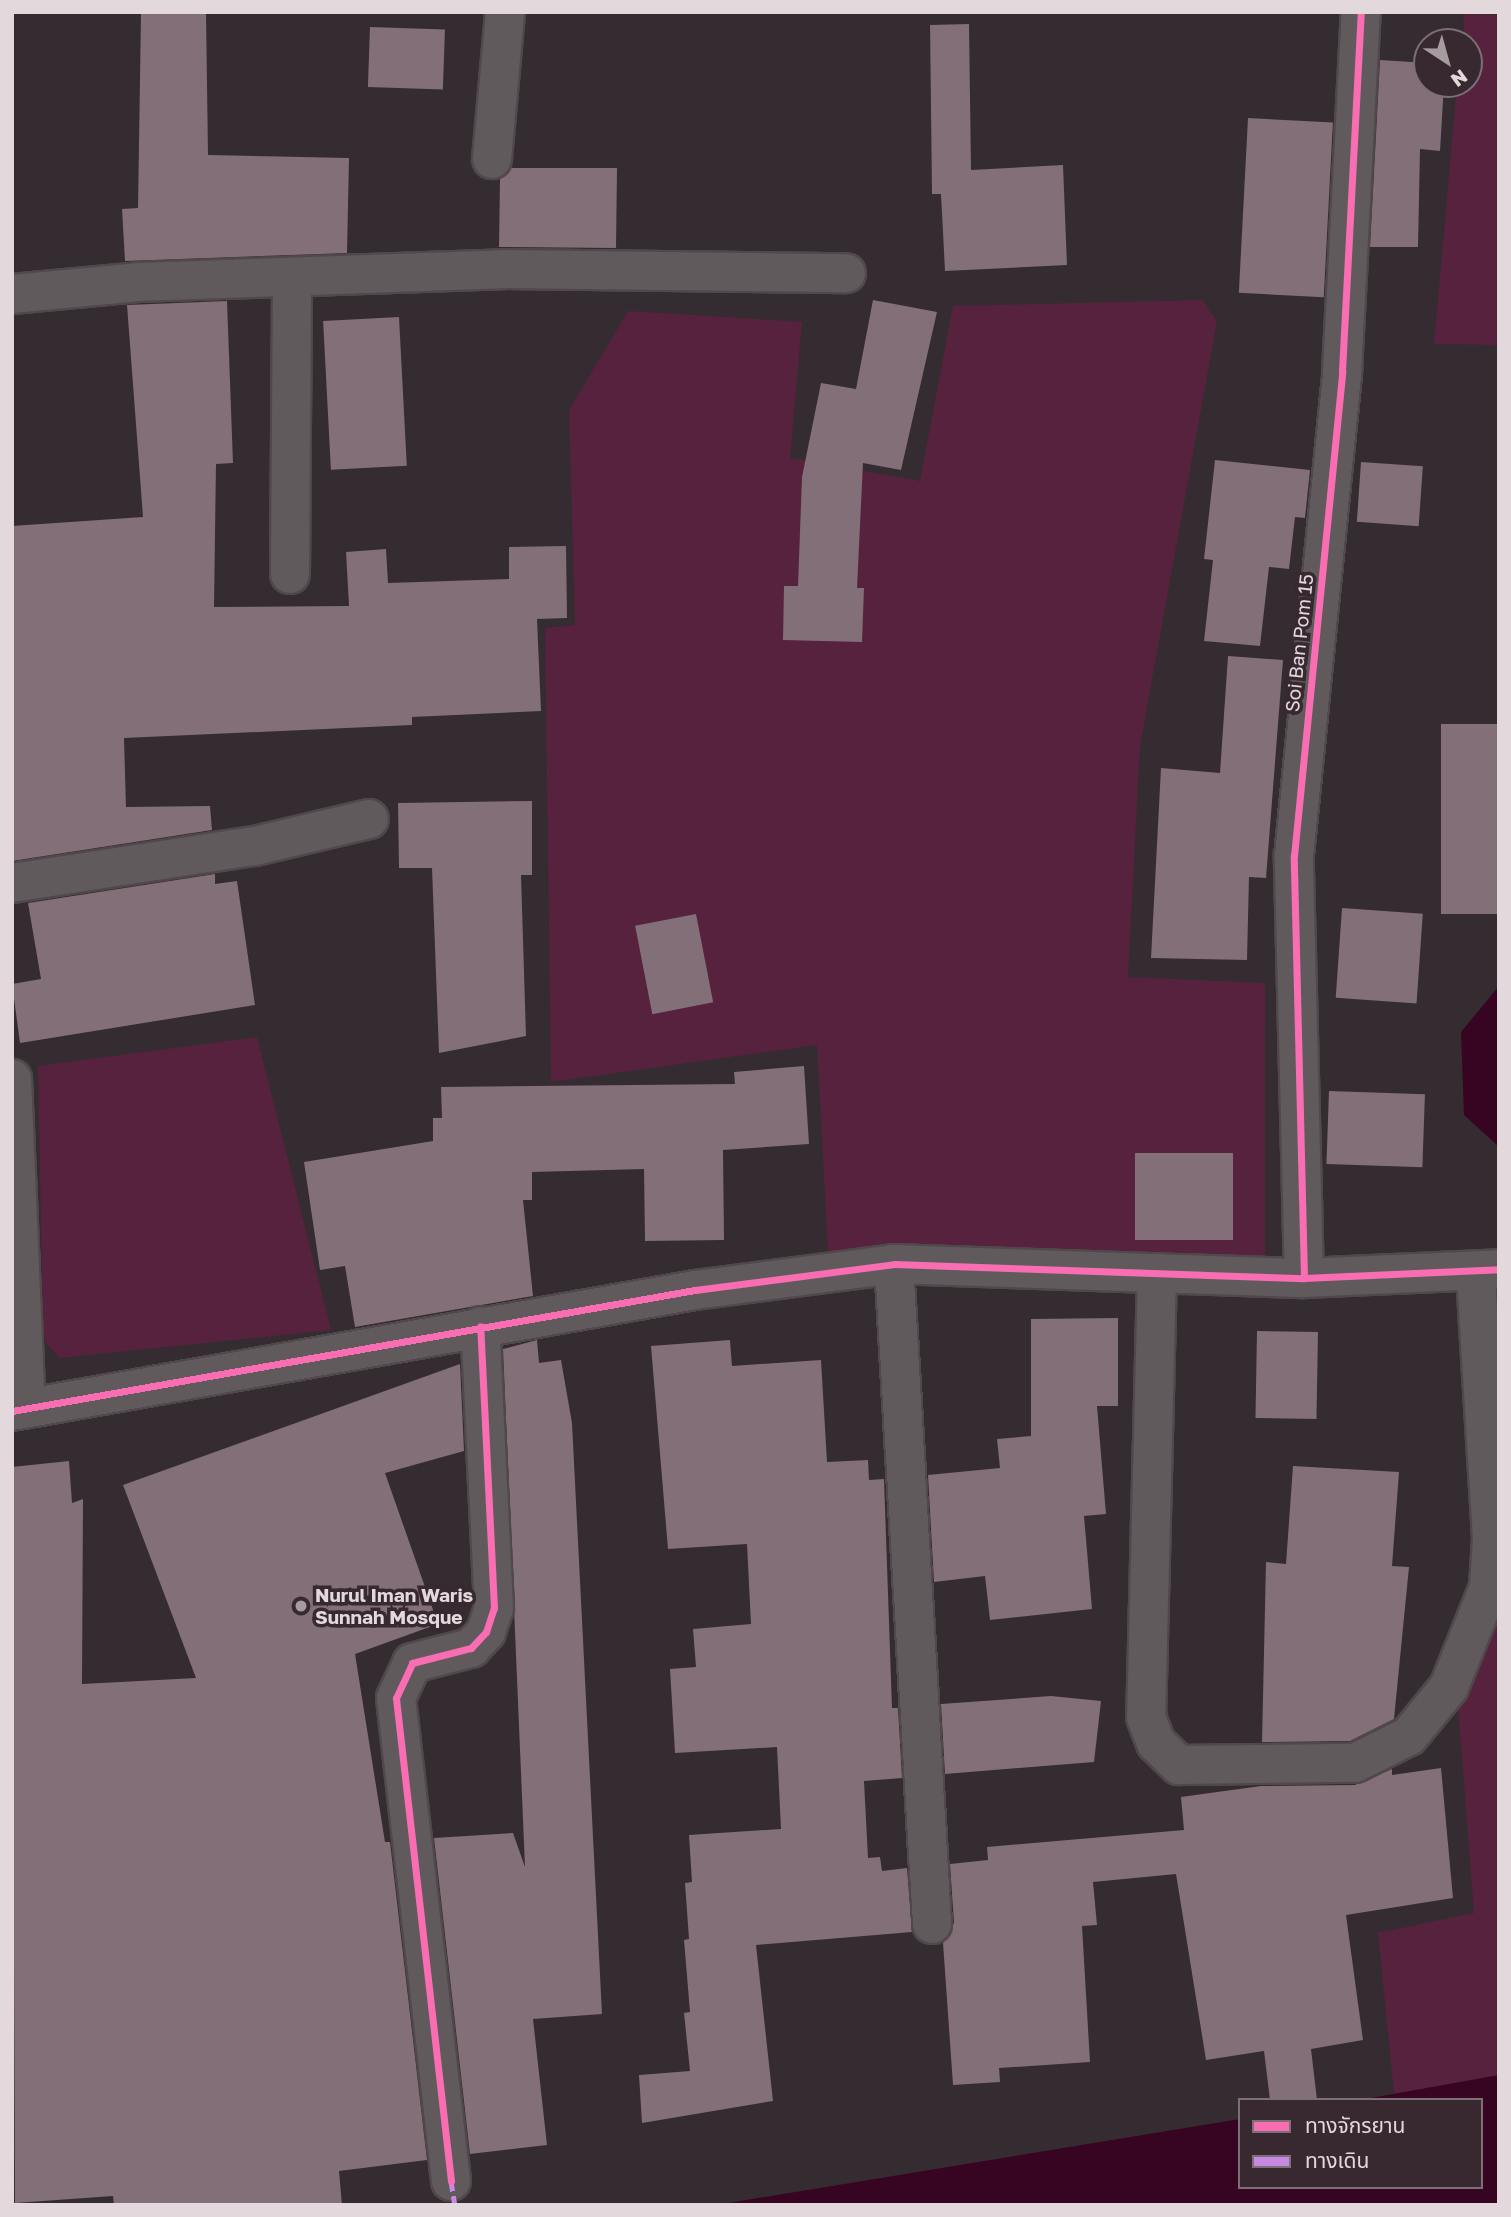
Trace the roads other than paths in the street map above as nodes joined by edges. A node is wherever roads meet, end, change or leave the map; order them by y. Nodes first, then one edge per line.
1 (505, 12) edge
2 (1361, 12) edge
3 (492, 159) dead end
4 (846, 273) dead end
5 (292, 277) junction
6 (12, 294) edge
7 (290, 574) dead end
8 (369, 819) dead end
9 (12, 883) edge
10 (12, 1079) edge
11 (16, 1161) edge
12 (894, 1264) junction
13 (1487, 1272) edge
14 (1157, 1273) junction
15 (1304, 1278) junction
16 (480, 1326) junction
17 (19, 1410) edge
18 (932, 1924) dead end
19 (451, 2181) dead end

1 - 3 street
2 - 15 street, Soi Ban Pom 15
4 - 5 street
5 - 6 street
5 - 7 street
8 - 9 street
10 - 11 street
11 - 17 street
12 - 14 street
12 - 16 street
12 - 18 street
13 - 14 street
13 - 15 street
14 - 15 street
16 - 17 street
16 - 19 street

